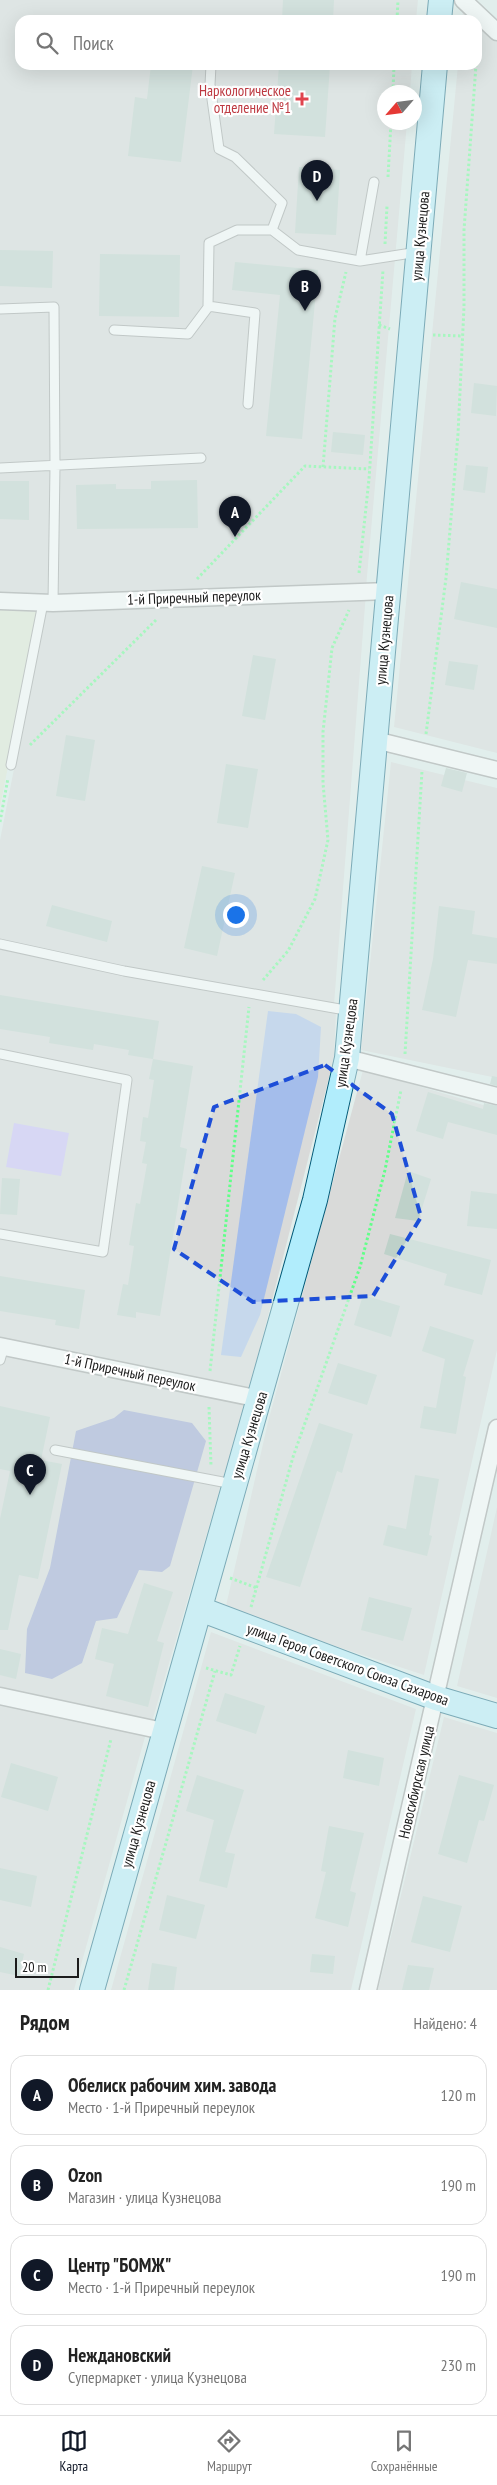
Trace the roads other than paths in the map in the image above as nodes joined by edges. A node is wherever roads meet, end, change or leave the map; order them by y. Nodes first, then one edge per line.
1 (441, 0) edge
2 (462, 0) edge
3 (440, 15) edge
4 (478, 15) edge
5 (482, 18) edge
6 (497, 32) edge
7 (211, 70) edge
8 (435, 70) edge
9 (374, 182) dead end
10 (272, 230) junction
11 (419, 252) junction
12 (360, 261) junction
13 (209, 306) junction
14 (0, 309) edge
15 (114, 330) dead end
16 (248, 404) dead end
17 (201, 458) dead end
18 (55, 467) junction
19 (0, 468) edge
20 (389, 591) junction
21 (0, 602) edge
22 (48, 603) junction
23 (375, 740) junction
24 (11, 765) road end
25 (497, 770) edge
26 (0, 944) edge
27 (351, 1011) junction
28 (0, 1054) edge
29 (347, 1058) junction
30 (497, 1096) edge
31 (0, 1234) edge
32 (1, 1351) edge
33 (260, 1399) junction
34 (497, 1428) edge
35 (55, 1450) dead end
36 (234, 1484) junction
37 (200, 1609) junction
38 (0, 1696) edge
39 (436, 1698) junction
40 (497, 1716) edge
41 (163, 1731) junction
42 (92, 1990) edge
43 (368, 1990) edge

1 - 3 main road
2 - 4 street
5 - 6 street
7 - 10 lane
8 - 11 main road, улица Кузнецова
9 - 12 lane
10 - 12 lane
10 - 13 lane
11 - 12 lane
11 - 20 main road, улица Кузнецова
13 - 15 lane
13 - 16 lane
14 - 18 lane
17 - 18 lane
18 - 19 lane
18 - 22 lane
20 - 22 street, 1-й Приречный переулок
20 - 23 main road, улица Кузнецова
21 - 22 street, 1-й Приречный переулок
22 - 24 lane
23 - 25 street
23 - 27 main road, улица Кузнецова
26 - 27 lane
27 - 29 main road, улица Кузнецова
28 - 31 lane
29 - 30 street
29 - 33 main road, улица Кузнецова
32 - 33 street, 1-й Приречный переулок
33 - 36 main road, улица Кузнецова
34 - 39 street, Новосибирская улица
35 - 36 lane
36 - 37 main road, улица Кузнецова
37 - 39 main road, улица Героя Советского Союза Сахарова
37 - 41 main road, улица Кузнецова
38 - 41 street
39 - 40 main road, улица Героя Советского Союза Сахарова
39 - 43 street, Новосибирская улица
41 - 42 main road, улица Кузнецова

